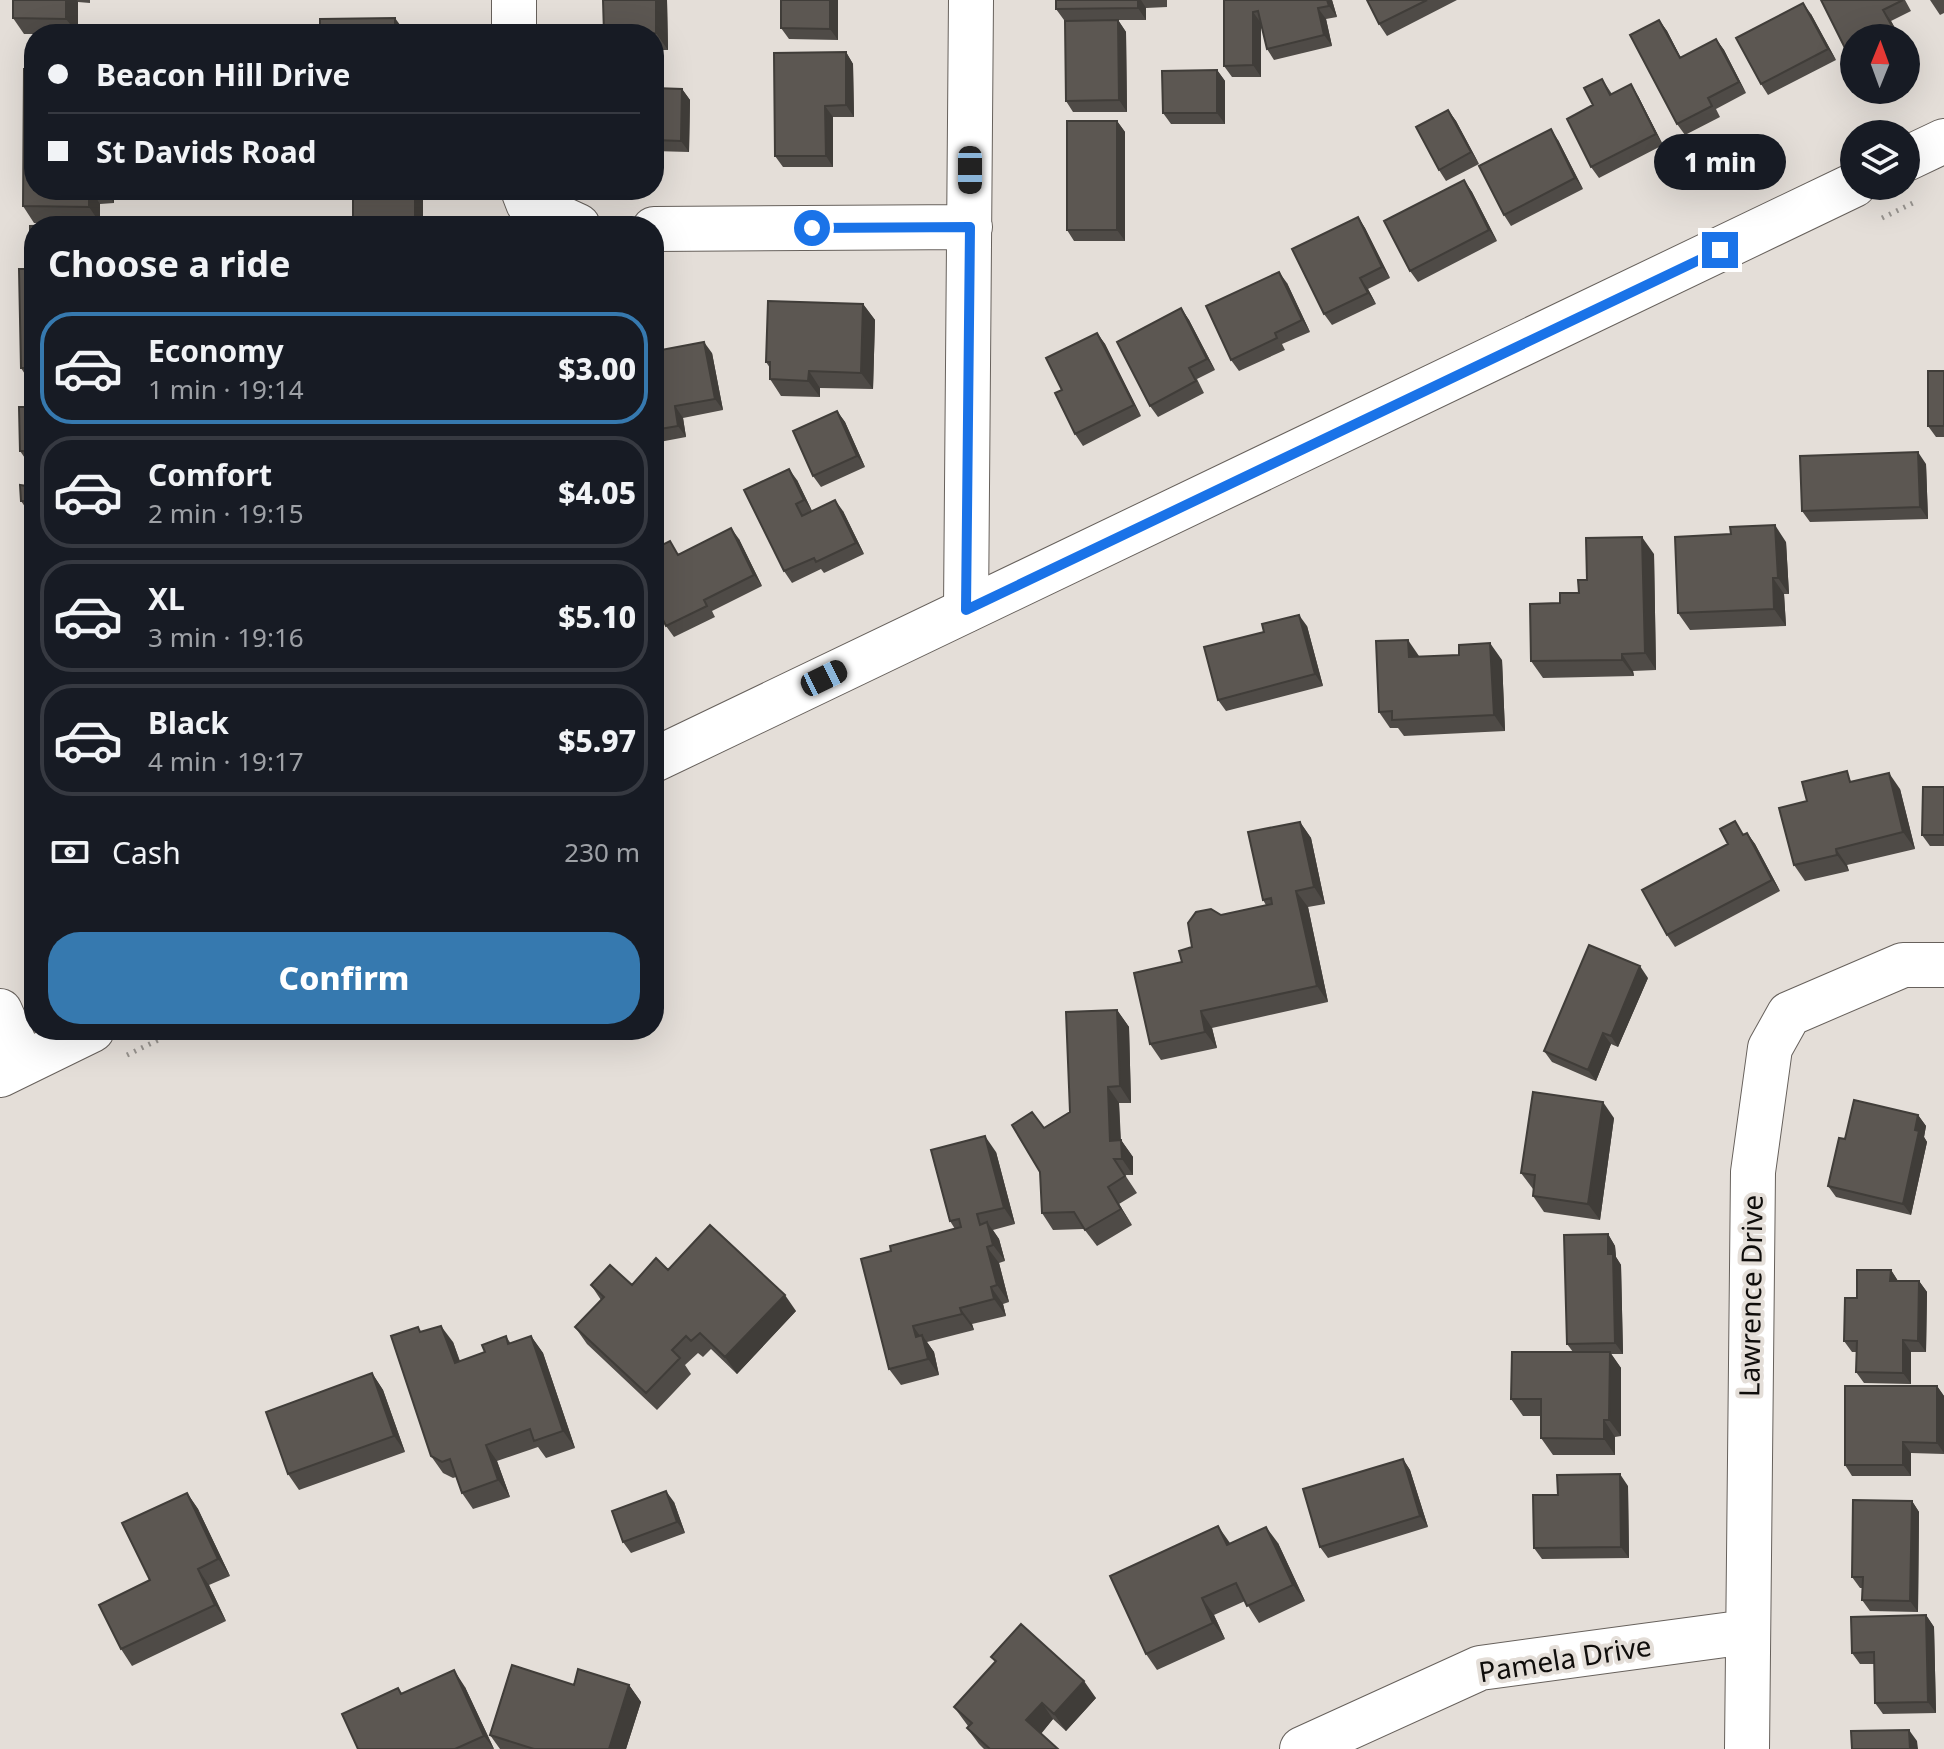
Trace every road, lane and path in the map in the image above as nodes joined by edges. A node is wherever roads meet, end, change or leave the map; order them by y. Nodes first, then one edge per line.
1 (514, 0) edge
2 (971, 0) edge
3 (514, 24) edge
4 (1944, 141) edge
5 (1920, 152) edge
6 (1840, 192) edge
7 (527, 200) edge
8 (556, 216) edge
9 (970, 227) junction
10 (664, 229) edge
11 (966, 610) junction
12 (664, 755) edge
13 (1944, 965) edge
14 (0, 1011) edge
15 (71, 1040) edge
16 (11, 1069) edge
17 (1747, 1632) junction
18 (1302, 1749) edge
19 (1747, 1749) edge

1 - 3 street
2 - 9 street
4 - 5 street
6 - 11 street
7 - 8 street
9 - 10 street
9 - 11 street
11 - 12 street
13 - 17 street, Lawrence Drive
14 - 16 street
15 - 16 street
17 - 18 street, Pamela Drive
17 - 19 street, Lawrence Drive

